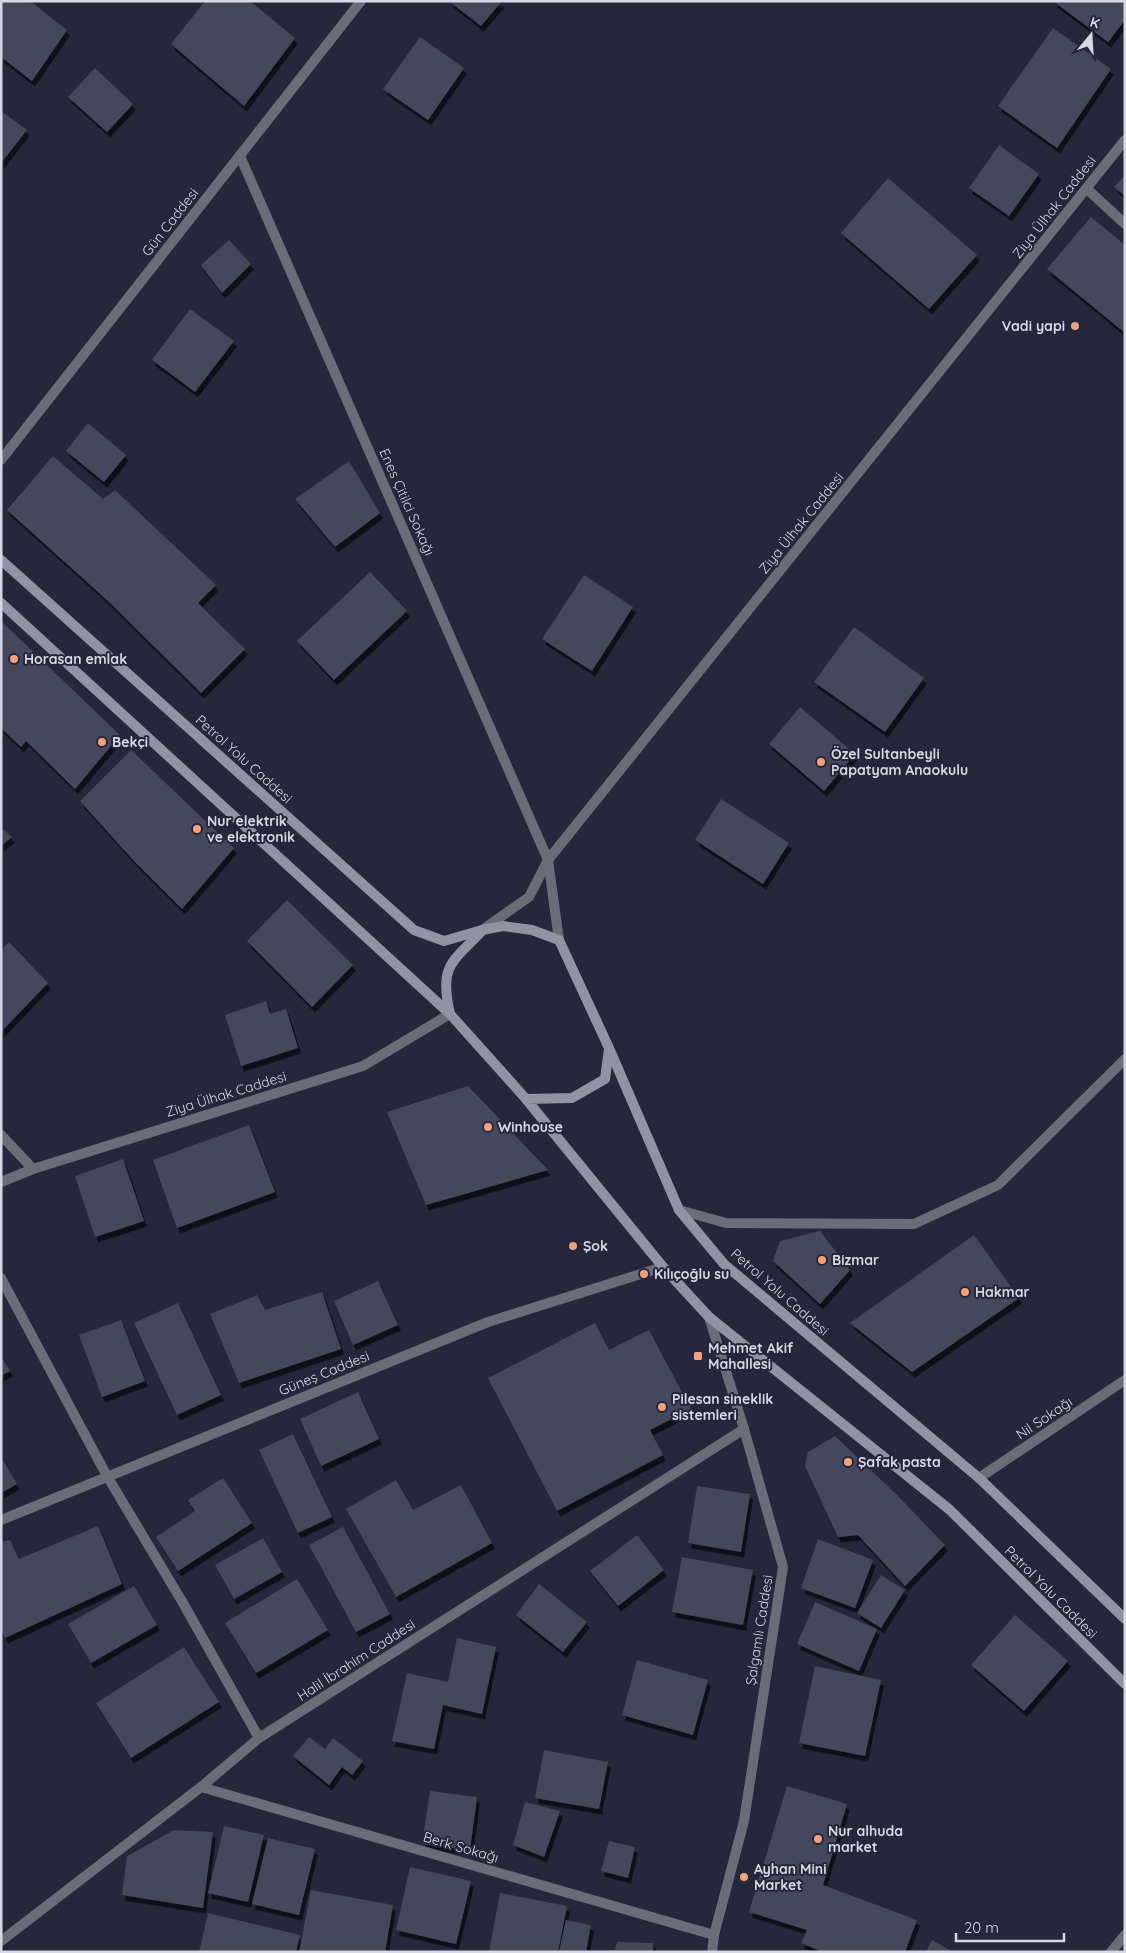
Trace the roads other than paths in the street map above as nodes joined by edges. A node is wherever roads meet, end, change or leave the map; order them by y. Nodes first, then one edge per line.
1 (361, 1) edge
2 (1125, 140) edge
3 (240, 156) junction
4 (1087, 189) junction
5 (1125, 224) edge
6 (1, 460) edge
7 (1, 560) edge
8 (1, 603) edge
9 (548, 860) junction
10 (482, 930) junction
11 (559, 940) junction
12 (450, 1014) junction
13 (609, 1048) junction
14 (1125, 1059) edge
15 (526, 1099) junction
16 (1, 1135) edge
17 (33, 1169) junction
18 (1, 1182) edge
19 (679, 1210) junction
20 (663, 1267) junction
21 (1, 1278) edge
22 (710, 1317) junction
23 (1125, 1380) edge
24 (744, 1429) junction
25 (107, 1476) junction
26 (979, 1478) junction
27 (1, 1520) edge
28 (1125, 1619) edge
29 (1125, 1684) edge
30 (259, 1738) junction
31 (200, 1786) junction
32 (714, 1935) junction
33 (1125, 1935) edge
34 (1, 1941) edge
35 (712, 1952) edge
36 (1111, 1952) edge

1 - 3 street, Gün Caddesi
2 - 4 street, Ziya Ülhak Caddesi
3 - 6 street, Gün Caddesi
3 - 9 street, Enes Çitilci Sokağı
4 - 5 street
4 - 9 street, Ziya Ülhak Caddesi
7 - 10 main road, Petrol Yolu Caddesi
8 - 12 main road, Petrol Yolu Caddesi
9 - 10 street, Ziya Ülhak Caddesi
9 - 11 street
10 - 11 main road, Petrol Yolu Caddesi
10 - 12 main road
11 - 13 main road, Petrol Yolu Caddesi
12 - 15 main road, Petrol Yolu Caddesi
12 - 17 street, Ziya Ülhak Caddesi
13 - 15 main road
13 - 19 main road, Petrol Yolu Caddesi
14 - 19 street
15 - 20 main road, Petrol Yolu Caddesi
16 - 17 street
17 - 18 street, Ziya Ülhak Caddesi
19 - 26 main road, Petrol Yolu Caddesi
20 - 22 main road, Petrol Yolu Caddesi
20 - 25 street, Güneş Caddesi
21 - 25 street
22 - 24 street, Şalgamlı Caddesi
22 - 29 main road, Petrol Yolu Caddesi
23 - 26 street, Nil Sokağı
24 - 30 street, Halil İbrahim Caddesi
24 - 32 street, Şalgamlı Caddesi
25 - 27 street, Güneş Caddesi
25 - 30 street
26 - 28 main road, Petrol Yolu Caddesi
30 - 31 street, Halil İbrahim Caddesi
31 - 32 street, Berk Sokağı
31 - 34 street, Halil İbrahim Caddesi
32 - 35 street, Şalgamlı Caddesi
33 - 36 street

